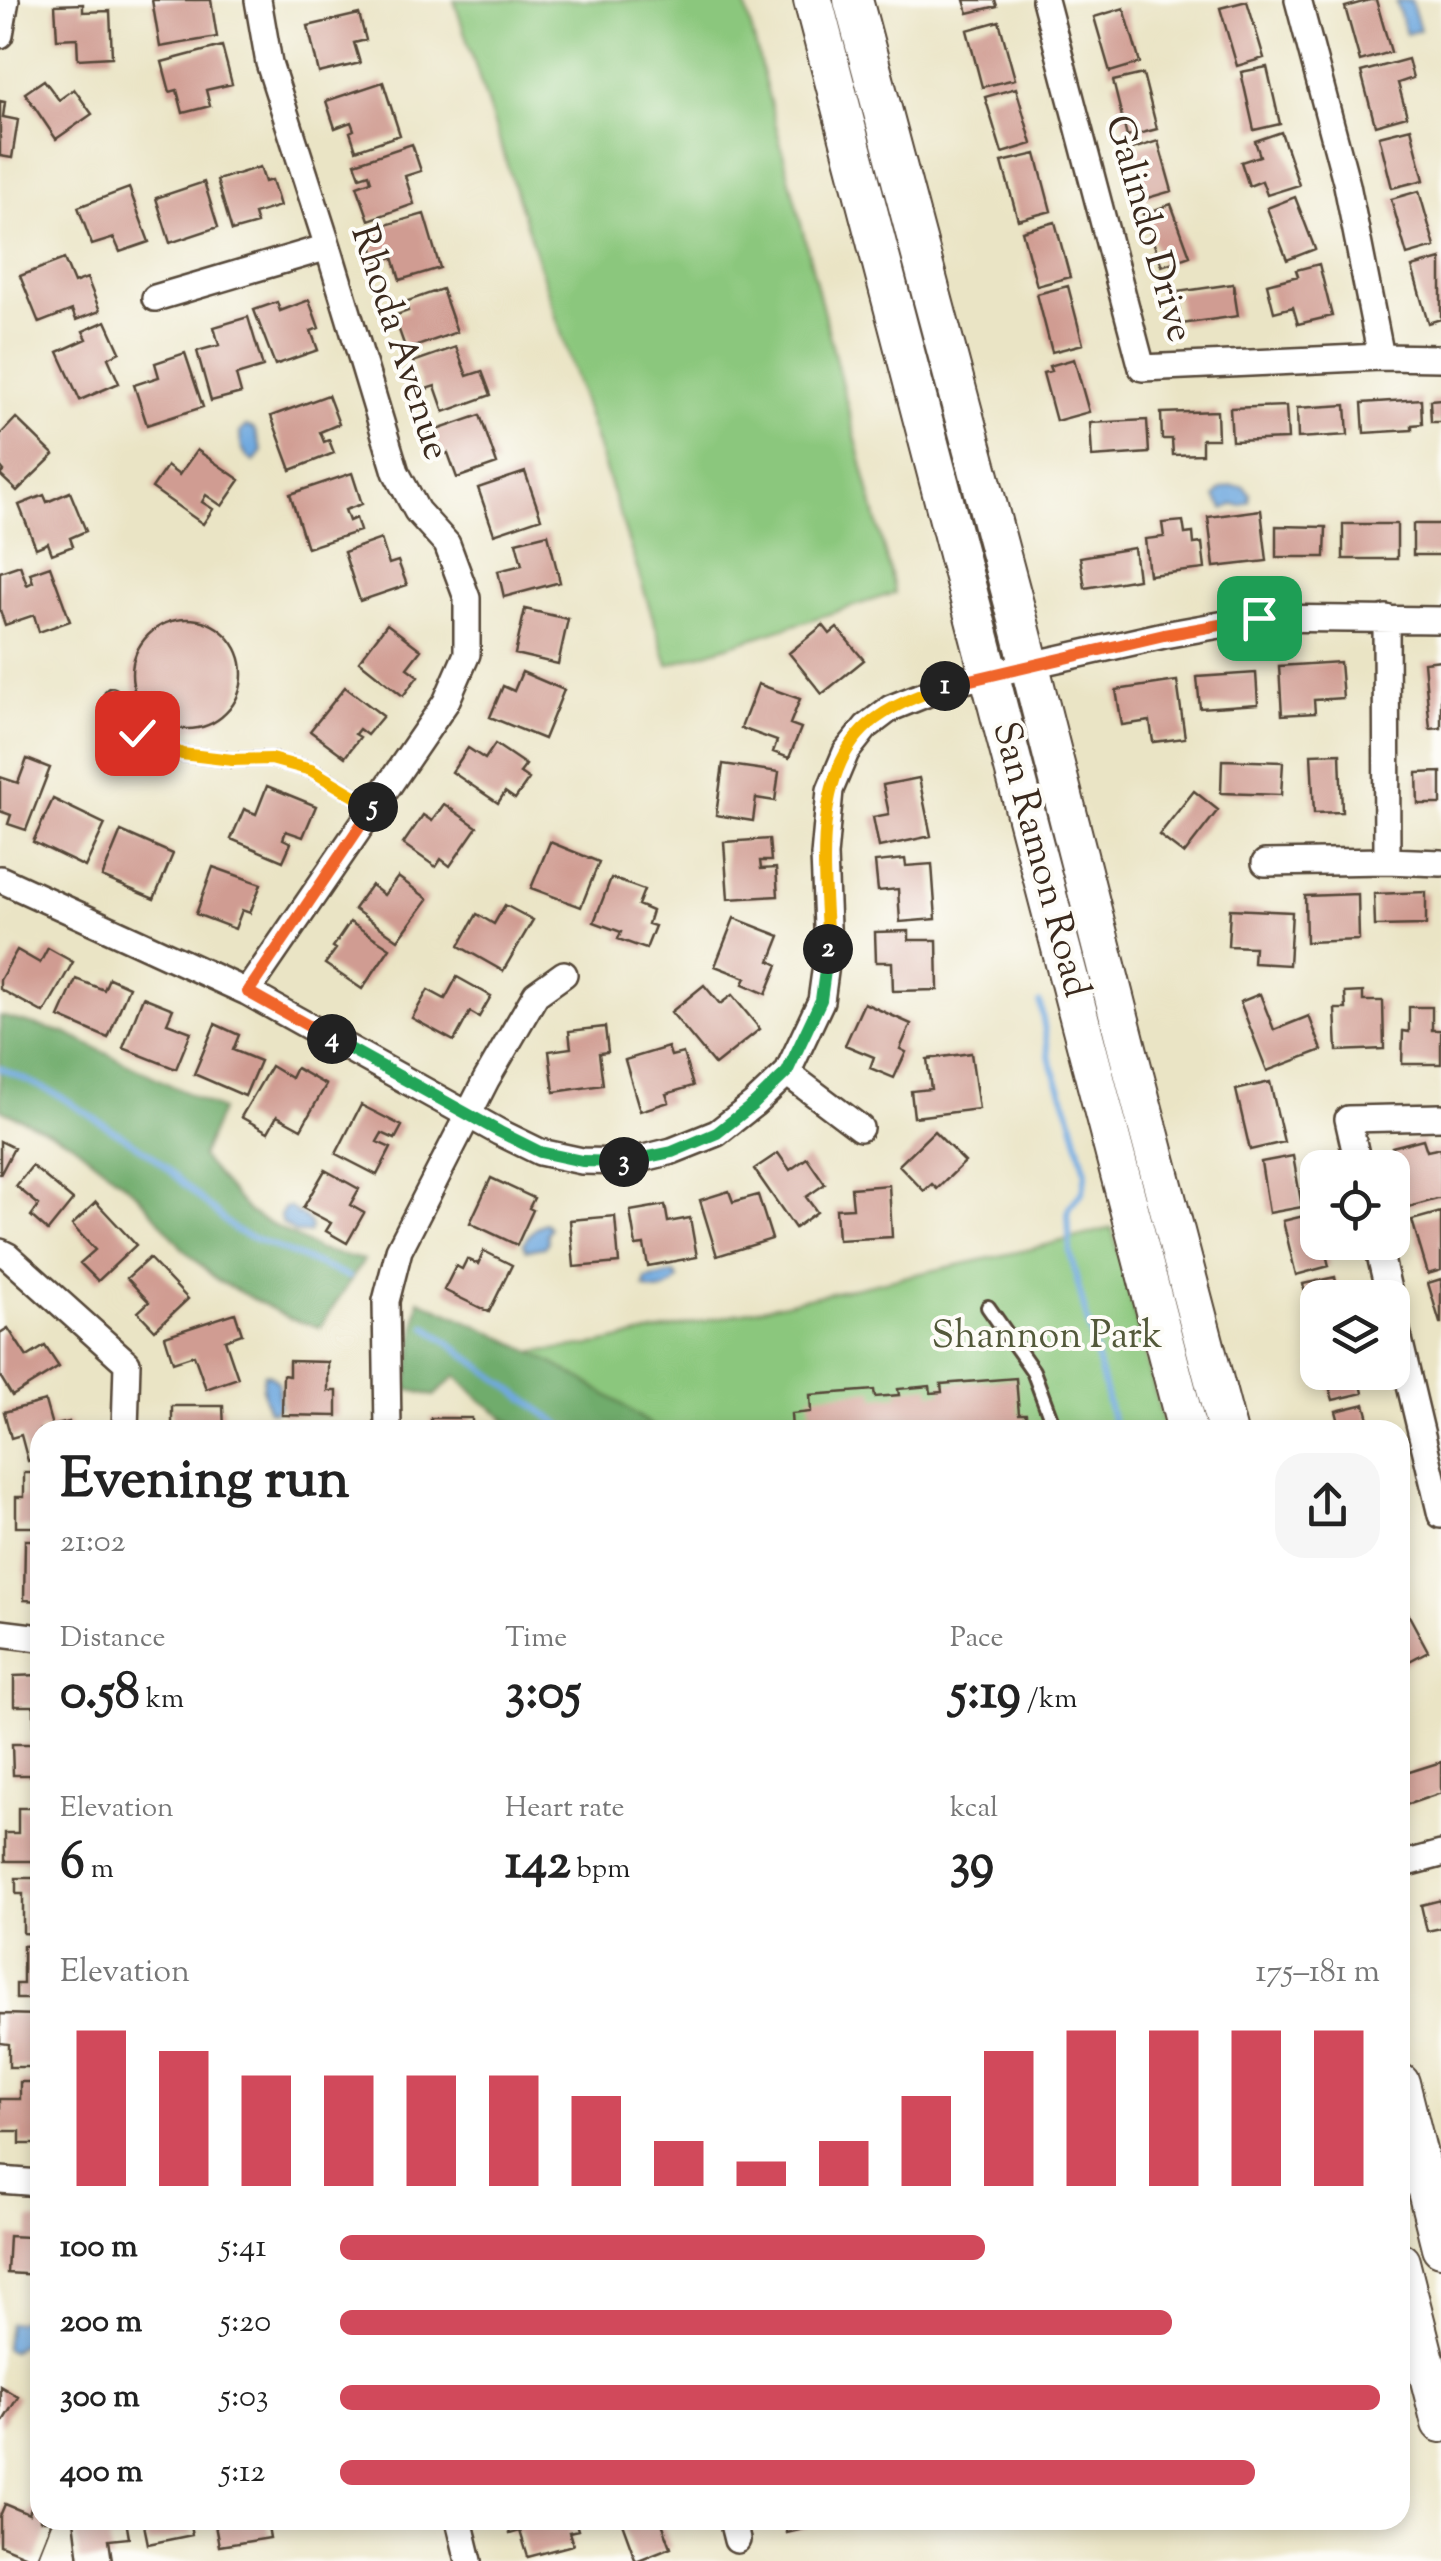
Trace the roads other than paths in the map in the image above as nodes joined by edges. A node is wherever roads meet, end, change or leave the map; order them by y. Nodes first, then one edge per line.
1 (6, 0) edge
2 (258, 0) edge
3 (812, 0) edge
4 (853, 0) edge
5 (1045, 0) edge
6 (1298, 0) edge
7 (0, 34) edge
8 (328, 247) junction
9 (155, 298) dead end
10 (1380, 357) junction
11 (1441, 358) edge
12 (1386, 618) junction
13 (1441, 620) edge
14 (1030, 665) junction
15 (989, 675) junction
16 (112, 695) dead end
17 (374, 807) junction
18 (1387, 861) junction
19 (1265, 864) dead end
20 (1441, 864) edge
21 (0, 878) edge
22 (564, 974) dead end
23 (248, 992) junction
24 (787, 1072) junction
25 (468, 1114) junction
26 (1441, 1117) edge
27 (860, 1128) dead end
28 (1355, 1150) edge
29 (0, 1252) edge
30 (988, 1307) dead end
31 (1410, 1385) edge
32 (125, 1420) edge
33 (388, 1420) edge
34 (1051, 1420) edge
35 (1184, 1420) edge
36 (1224, 1420) edge
37 (1441, 1515) edge
38 (0, 1633) edge
39 (30, 1637) edge
40 (1441, 1854) edge
41 (1410, 1862) edge
42 (1410, 2123) edge
43 (0, 2180) edge
44 (30, 2182) edge
45 (1441, 2248) edge
46 (1410, 2301) edge
47 (1441, 2423) edge
48 (460, 2530) edge
49 (468, 2561) edge

1 - 7 street
2 - 8 street, Rhoda Avenue
3 - 15 main road, San Ramon Road
4 - 14 main road, San Ramon Road
5 - 10 street, Galindo Drive
6 - 10 street
8 - 9 street
8 - 17 street, Rhoda Avenue
10 - 11 street, Galindo Drive
12 - 13 street
12 - 14 street
12 - 18 street
14 - 15 street
14 - 36 main road, San Ramon Road
15 - 24 street
15 - 35 main road, San Ramon Road
16 - 17 lane
17 - 23 street, Rhoda Avenue
18 - 19 street
18 - 20 street
21 - 23 street
22 - 25 street
23 - 25 street
24 - 25 street
24 - 27 street
25 - 33 street
26 - 28 street
29 - 32 street
30 - 34 lane
31 - 37 street
38 - 39 street
40 - 41 street
42 - 45 main road
43 - 44 street
46 - 47 main road
48 - 49 street

